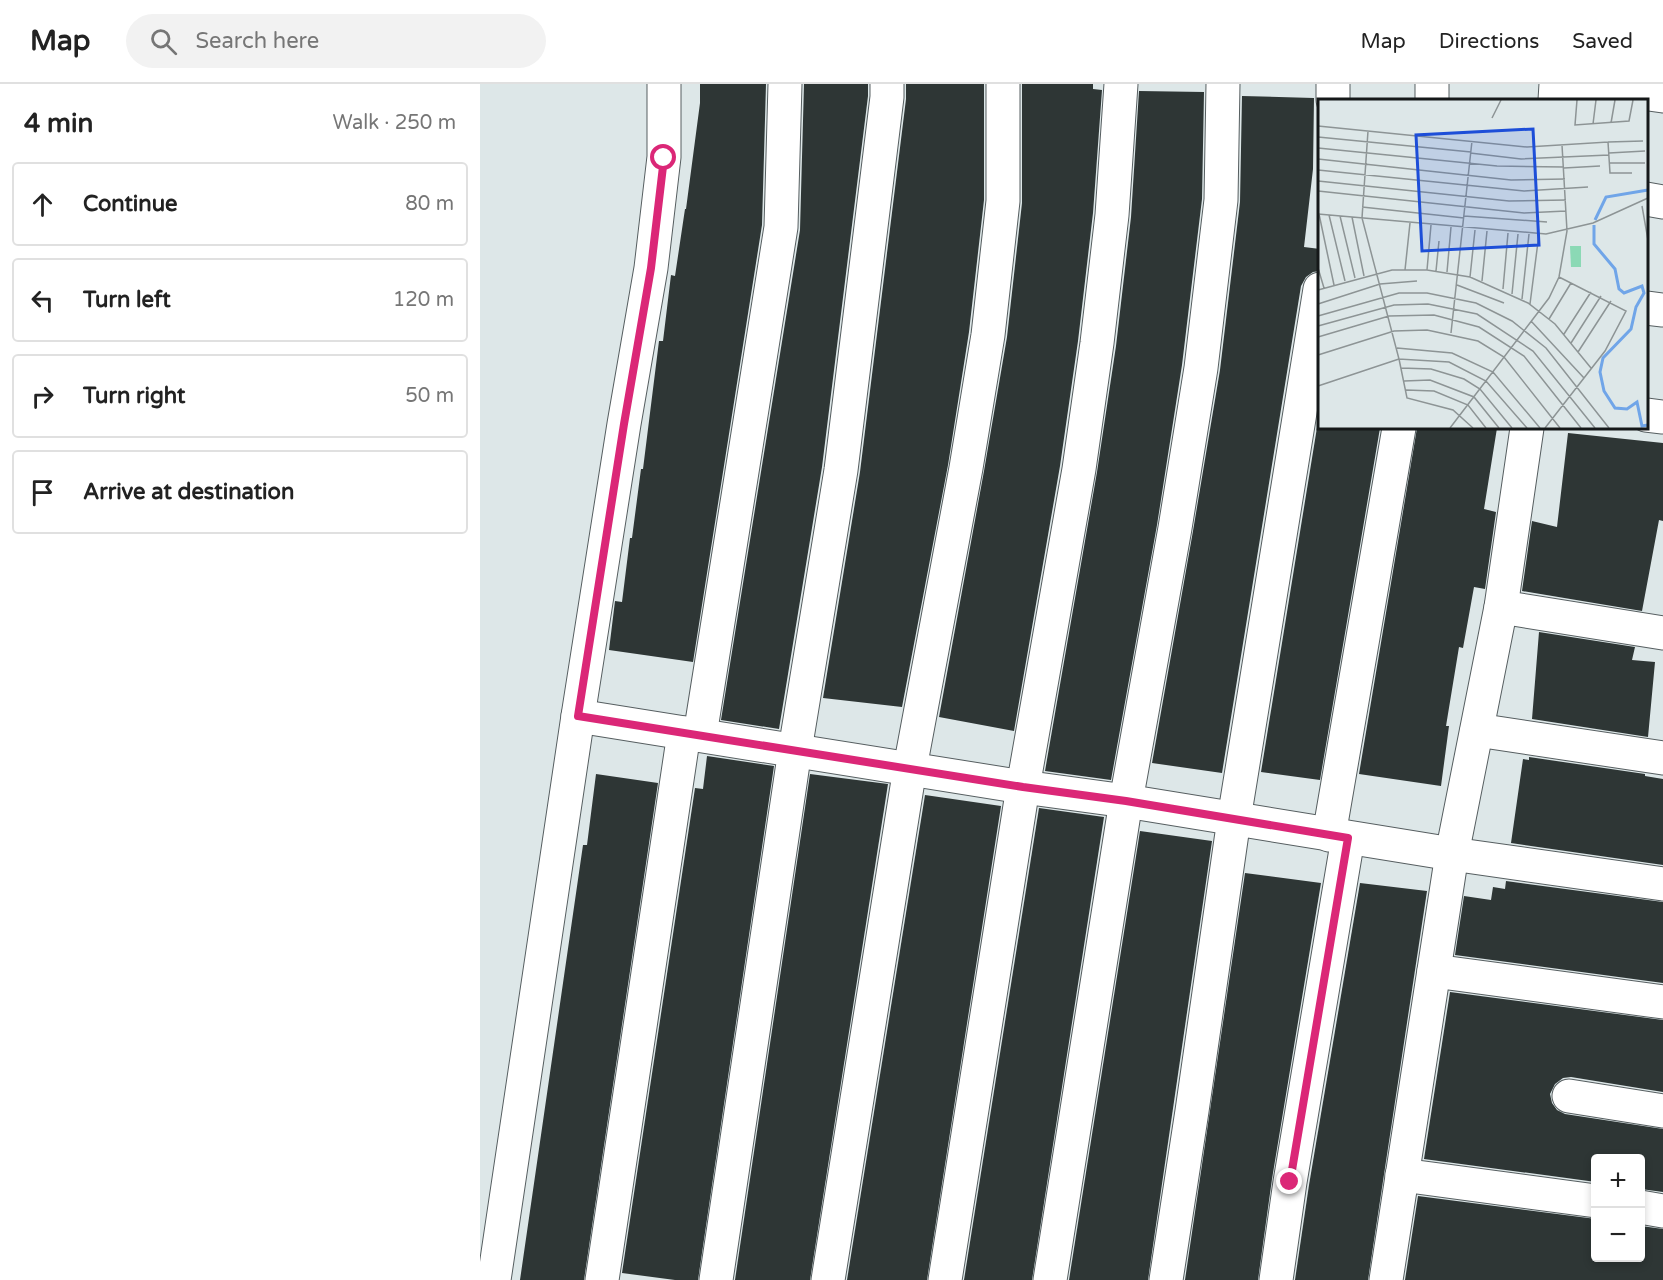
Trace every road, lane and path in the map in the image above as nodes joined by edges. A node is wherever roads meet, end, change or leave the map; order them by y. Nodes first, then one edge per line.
1 (664, 84) edge
2 (785, 84) edge
3 (887, 84) edge
4 (1004, 84) edge
5 (1121, 84) edge
6 (1223, 84) edge
7 (1556, 84) edge
8 (1577, 84) edge
9 (1663, 96) edge
10 (1555, 99) edge
11 (1648, 200) edge
12 (1663, 202) edge
13 (1318, 301) edge
14 (1648, 308) edge
15 (1663, 310) edge
16 (1648, 415) edge
17 (1663, 417) edge
18 (1399, 429) edge
19 (1527, 429) edge
20 (1501, 607) junction
21 (1663, 633) edge
22 (578, 716) junction
23 (1477, 730) junction
24 (692, 734) junction
25 (795, 750) junction
26 (1663, 758) edge
27 (910, 768) junction
28 (1023, 787) junction
29 (1126, 801) junction
30 (1234, 819) junction
31 (1338, 836) junction
32 (1452, 854) junction
33 (1663, 884) edge
34 (1434, 971) junction
35 (1663, 1002) edge
36 (1569, 1096) dead end
37 (1663, 1111) edge
38 (1402, 1175) junction
39 (1591, 1200) edge
40 (1645, 1208) edge
41 (1663, 1210) edge
42 (494, 1280) edge
43 (602, 1280) edge
44 (716, 1280) edge
45 (828, 1280) edge
46 (945, 1280) edge
47 (1050, 1280) edge
48 (1166, 1280) edge
49 (1276, 1280) edge
50 (1386, 1280) edge

1 - 22 street
2 - 24 street
3 - 25 street
4 - 27 street
5 - 28 street
6 - 29 street
7 - 10 street
8 - 9 street
11 - 12 street
13 - 30 street
14 - 15 street
16 - 17 street
18 - 31 street
19 - 20 street
20 - 21 street
20 - 23 street
22 - 24 street
22 - 42 street
23 - 26 street
23 - 32 street
24 - 25 street
24 - 43 street
25 - 27 street
25 - 44 street
27 - 28 street
27 - 45 street
28 - 29 street
28 - 46 street
29 - 30 street
29 - 47 street
30 - 31 street
30 - 48 street
31 - 32 street
31 - 49 street
32 - 33 street
32 - 34 street
34 - 35 street
34 - 38 street
36 - 37 street
38 - 39 street
38 - 50 street
40 - 41 street

